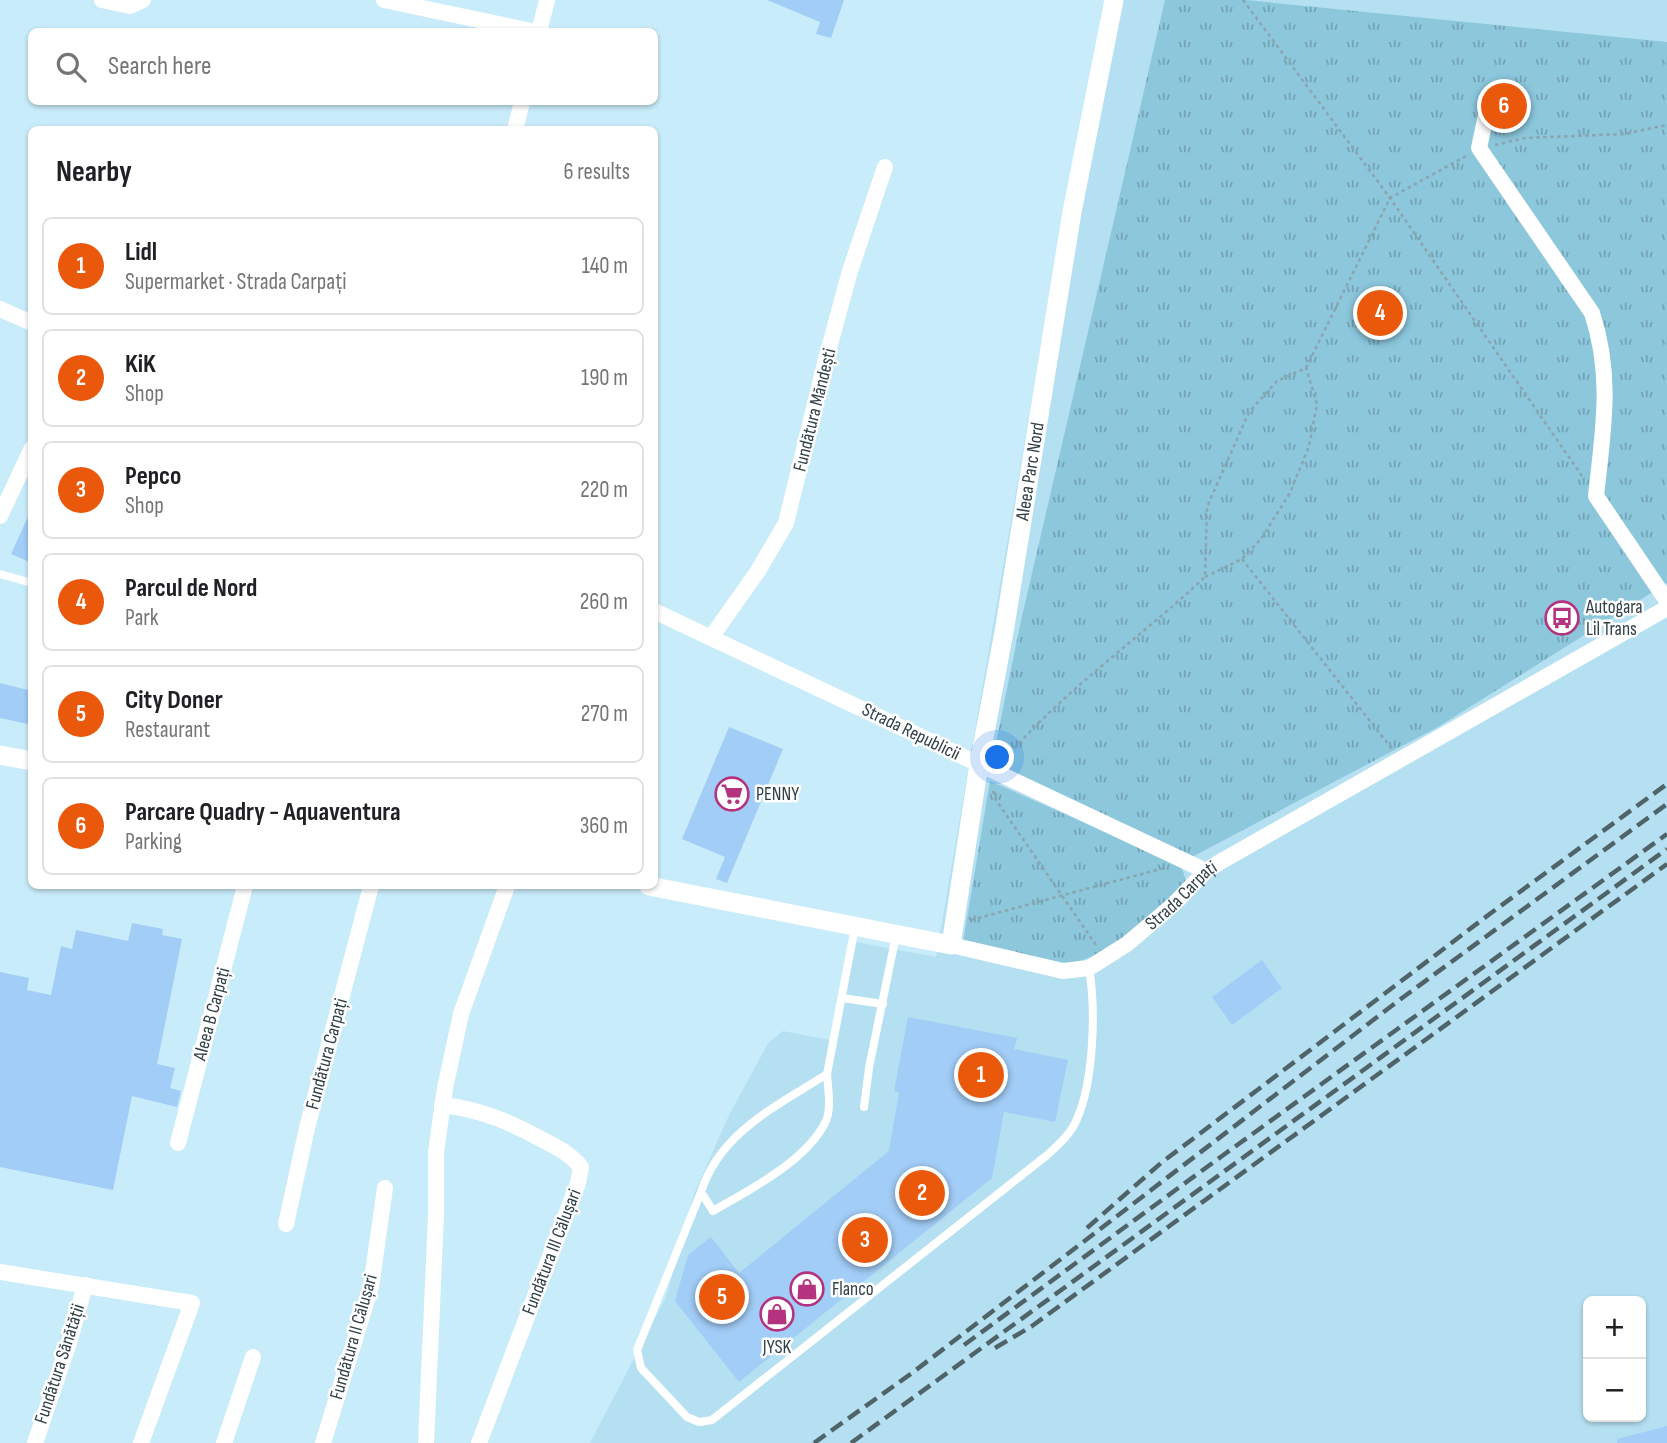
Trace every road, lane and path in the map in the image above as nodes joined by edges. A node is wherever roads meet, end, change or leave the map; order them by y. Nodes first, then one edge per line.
1 (102, 0) edge
2 (143, 0) edge
3 (384, 0) edge
4 (547, 0) edge
5 (1114, 0) edge
6 (1243, 0) edge
7 (518, 28) edge
8 (538, 28) edge
9 (1490, 96) dead end
10 (521, 105) edge
11 (1667, 125) edge
12 (516, 126) edge
13 (1479, 148) junction
14 (885, 167) dead end
15 (1390, 198) junction
16 (0, 309) edge
17 (28, 321) edge
18 (1306, 368) junction
19 (28, 456) edge
20 (1596, 496) junction
21 (0, 516) edge
22 (1242, 559) junction
23 (0, 574) edge
24 (1205, 577) junction
25 (28, 582) edge
26 (1667, 601) edge
27 (1667, 608) edge
28 (658, 613) edge
29 (712, 636) junction
30 (0, 755) edge
31 (1400, 759) junction
32 (28, 760) edge
33 (986, 767) junction
34 (1188, 862) junction
35 (1206, 871) junction
36 (658, 888) edge
37 (244, 889) edge
38 (370, 889) edge
39 (506, 889) edge
40 (1063, 897) junction
41 (954, 924) junction
42 (855, 927) junction
43 (897, 935) junction
44 (950, 945) junction
45 (1106, 959) junction
46 (1089, 968) junction
47 (842, 998) junction
48 (883, 1004) junction
49 (827, 1074) junction
50 (442, 1105) junction
51 (864, 1107) dead end
52 (178, 1143) dead end
53 (385, 1188) dead end
54 (701, 1192) junction
55 (286, 1224) dead end
56 (0, 1272) edge
57 (85, 1285) junction
58 (253, 1357) dead end
59 (34, 1443) edge
60 (141, 1443) edge
61 (224, 1443) edge
62 (323, 1443) edge
63 (426, 1443) edge
64 (479, 1443) edge

1 - 2 street
3 - 7 street
4 - 8 street
5 - 33 street, Aleea Parc Nord
6 - 15 path
9 - 13 street
10 - 12 street
11 - 13 path
13 - 15 path
13 - 20 street
14 - 29 street, Fundătura Măndești
15 - 18 path
15 - 20 path
16 - 17 street
18 - 22 path
18 - 24 path
19 - 21 street
20 - 26 street
22 - 24 path
22 - 31 path
23 - 25 lane
24 - 33 path
27 - 31 street, Strada Carpați
28 - 29 street, Strada Republicii
29 - 33 street, Strada Republicii
30 - 32 street
31 - 35 street, Strada Carpați
33 - 34 street, Strada Republicii
33 - 40 path
33 - 41 street, Aleea Parc Nord
34 - 35 street, Strada Republicii
34 - 40 path
35 - 45 street, Strada Carpați
36 - 42 street, Strada Carpați
37 - 52 street, Aleea B Carpați
38 - 55 street, Fundătura Carpați
39 - 50 street
40 - 41 path
40 - 45 path
41 - 44 street, Aleea Parc Nord
42 - 43 street, Strada Carpați
42 - 47 lane
43 - 44 street, Strada Carpați
43 - 48 lane
44 - 46 street, Strada Carpați
45 - 46 street, Strada Carpați
46 - 54 lane
47 - 48 lane
47 - 49 lane
48 - 51 lane
49 - 54 lane
49 - 54 lane
50 - 63 street
50 - 64 street, Fundătura III Călușari
53 - 62 street, Fundătura II Călușari
56 - 57 street, Fundătura Sănătății
57 - 59 street, Fundătura Sănătății
57 - 60 street, Fundătura Sănătății
58 - 61 street

